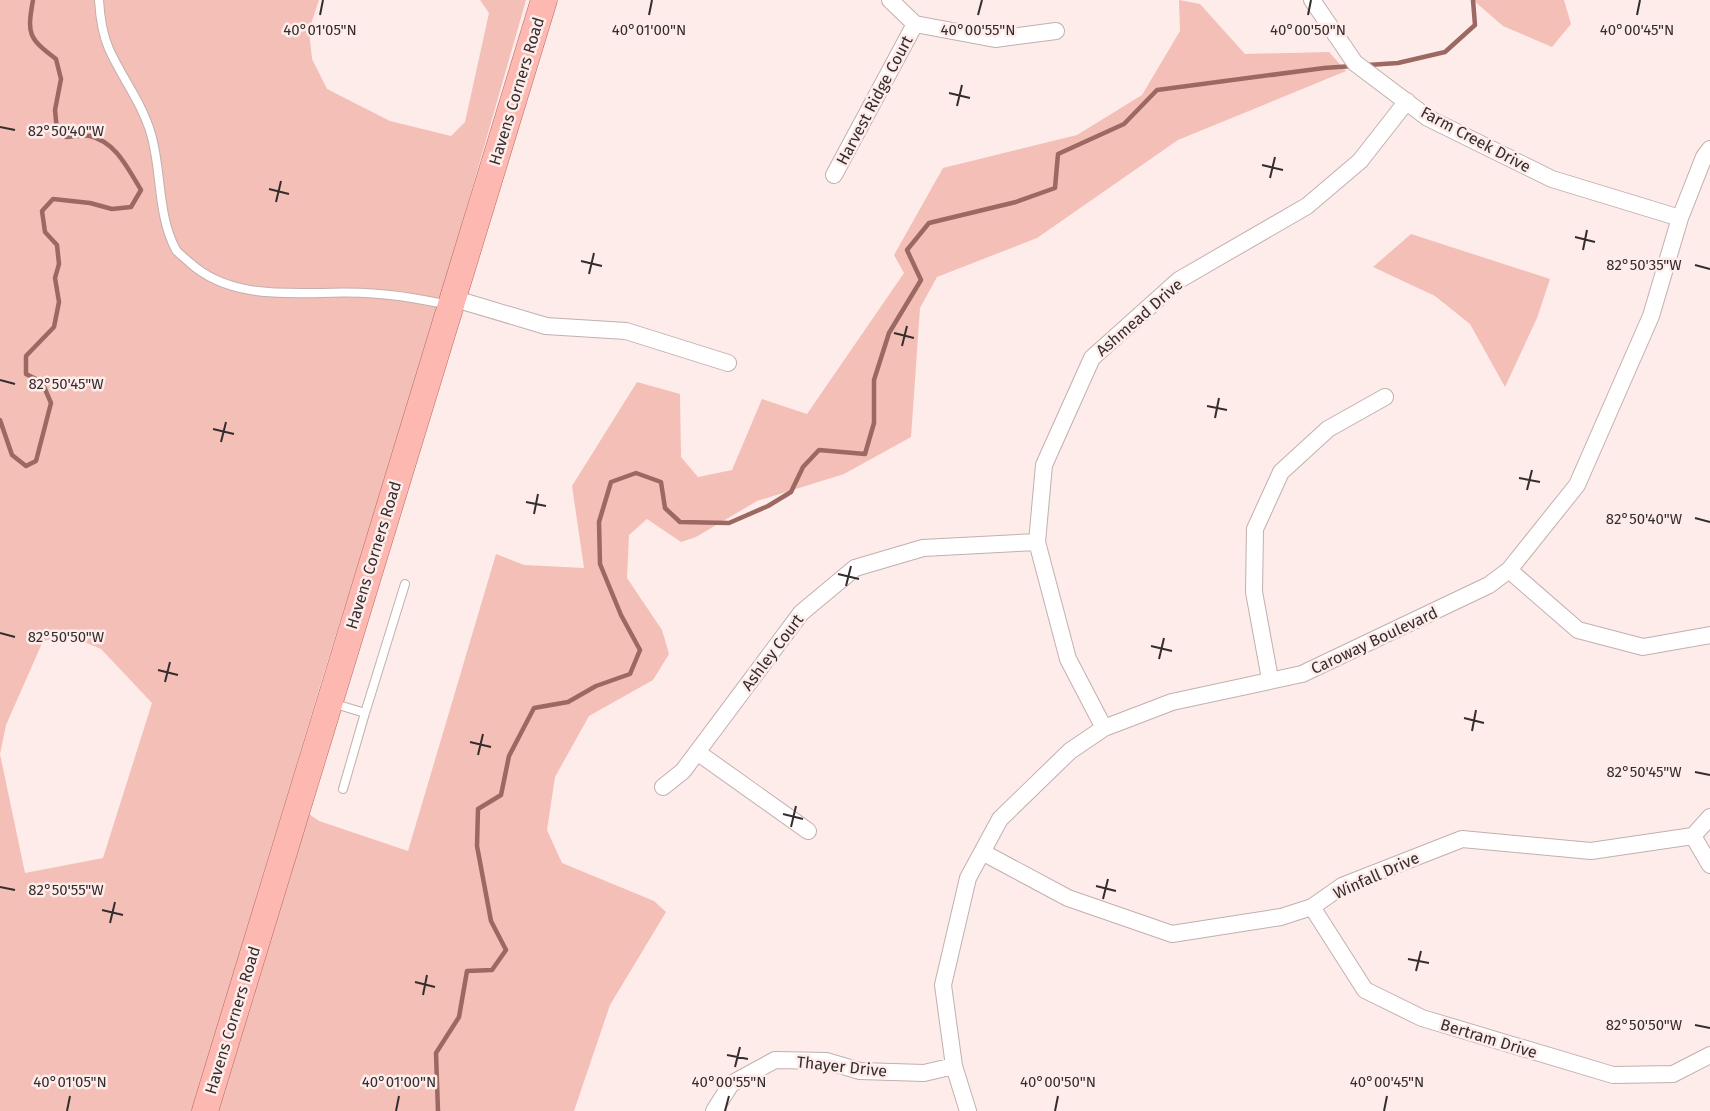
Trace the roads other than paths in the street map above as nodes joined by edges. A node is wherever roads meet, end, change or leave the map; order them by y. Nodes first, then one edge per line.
1 (99, 0) edge
2 (544, 0) edge
3 (890, 0) edge
4 (1312, 0) edge
5 (915, 24) junction
6 (1056, 31) dead end
7 (1407, 101) junction
8 (1710, 149) edge
9 (834, 175) dead end
10 (1680, 218) junction
11 (451, 302) junction
12 (728, 363) dead end
13 (1385, 397) dead end
14 (1037, 542) junction
15 (1509, 570) junction
16 (405, 584) dead end
17 (1710, 635) edge
18 (1270, 680) junction
19 (329, 702) junction
20 (365, 713) junction
21 (1104, 728) junction
22 (697, 752) junction
23 (663, 787) dead end
24 (343, 789) dead end
25 (1710, 817) edge
26 (808, 831) dead end
27 (1693, 836) junction
28 (982, 852) junction
29 (1710, 865) edge
30 (1312, 907) junction
31 (1710, 1055) edge
32 (954, 1066) junction
33 (205, 1111) edge
34 (714, 1111) edge
35 (968, 1111) edge

1 - 11 lane
2 - 11 main road, Havens Corners Road
3 - 5 street
4 - 7 street, Farm Creek Drive
5 - 6 street
5 - 9 street, Harvest Ridge Court
7 - 10 street, Farm Creek Drive
7 - 14 street, Ashmead Drive
8 - 10 street, Caroway Boulevard
10 - 15 street, Caroway Boulevard
11 - 12 street
11 - 19 main road, Havens Corners Road
13 - 18 street
14 - 21 street, Ashmead Drive
14 - 22 street, Ashley Court
15 - 17 street
15 - 18 street, Caroway Boulevard
16 - 20 lane
18 - 21 street, Caroway Boulevard
19 - 20 lane
19 - 33 main road, Havens Corners Road
20 - 24 lane
21 - 28 street, Caroway Boulevard
22 - 23 street, Ashley Court
22 - 26 street
25 - 27 street
27 - 29 street
27 - 30 street, Winfall Drive
28 - 30 street, Winfall Drive
28 - 32 street, Caroway Boulevard
30 - 31 street, Bertram Drive
32 - 34 street, Thayer Drive
32 - 35 street, Caroway Boulevard

